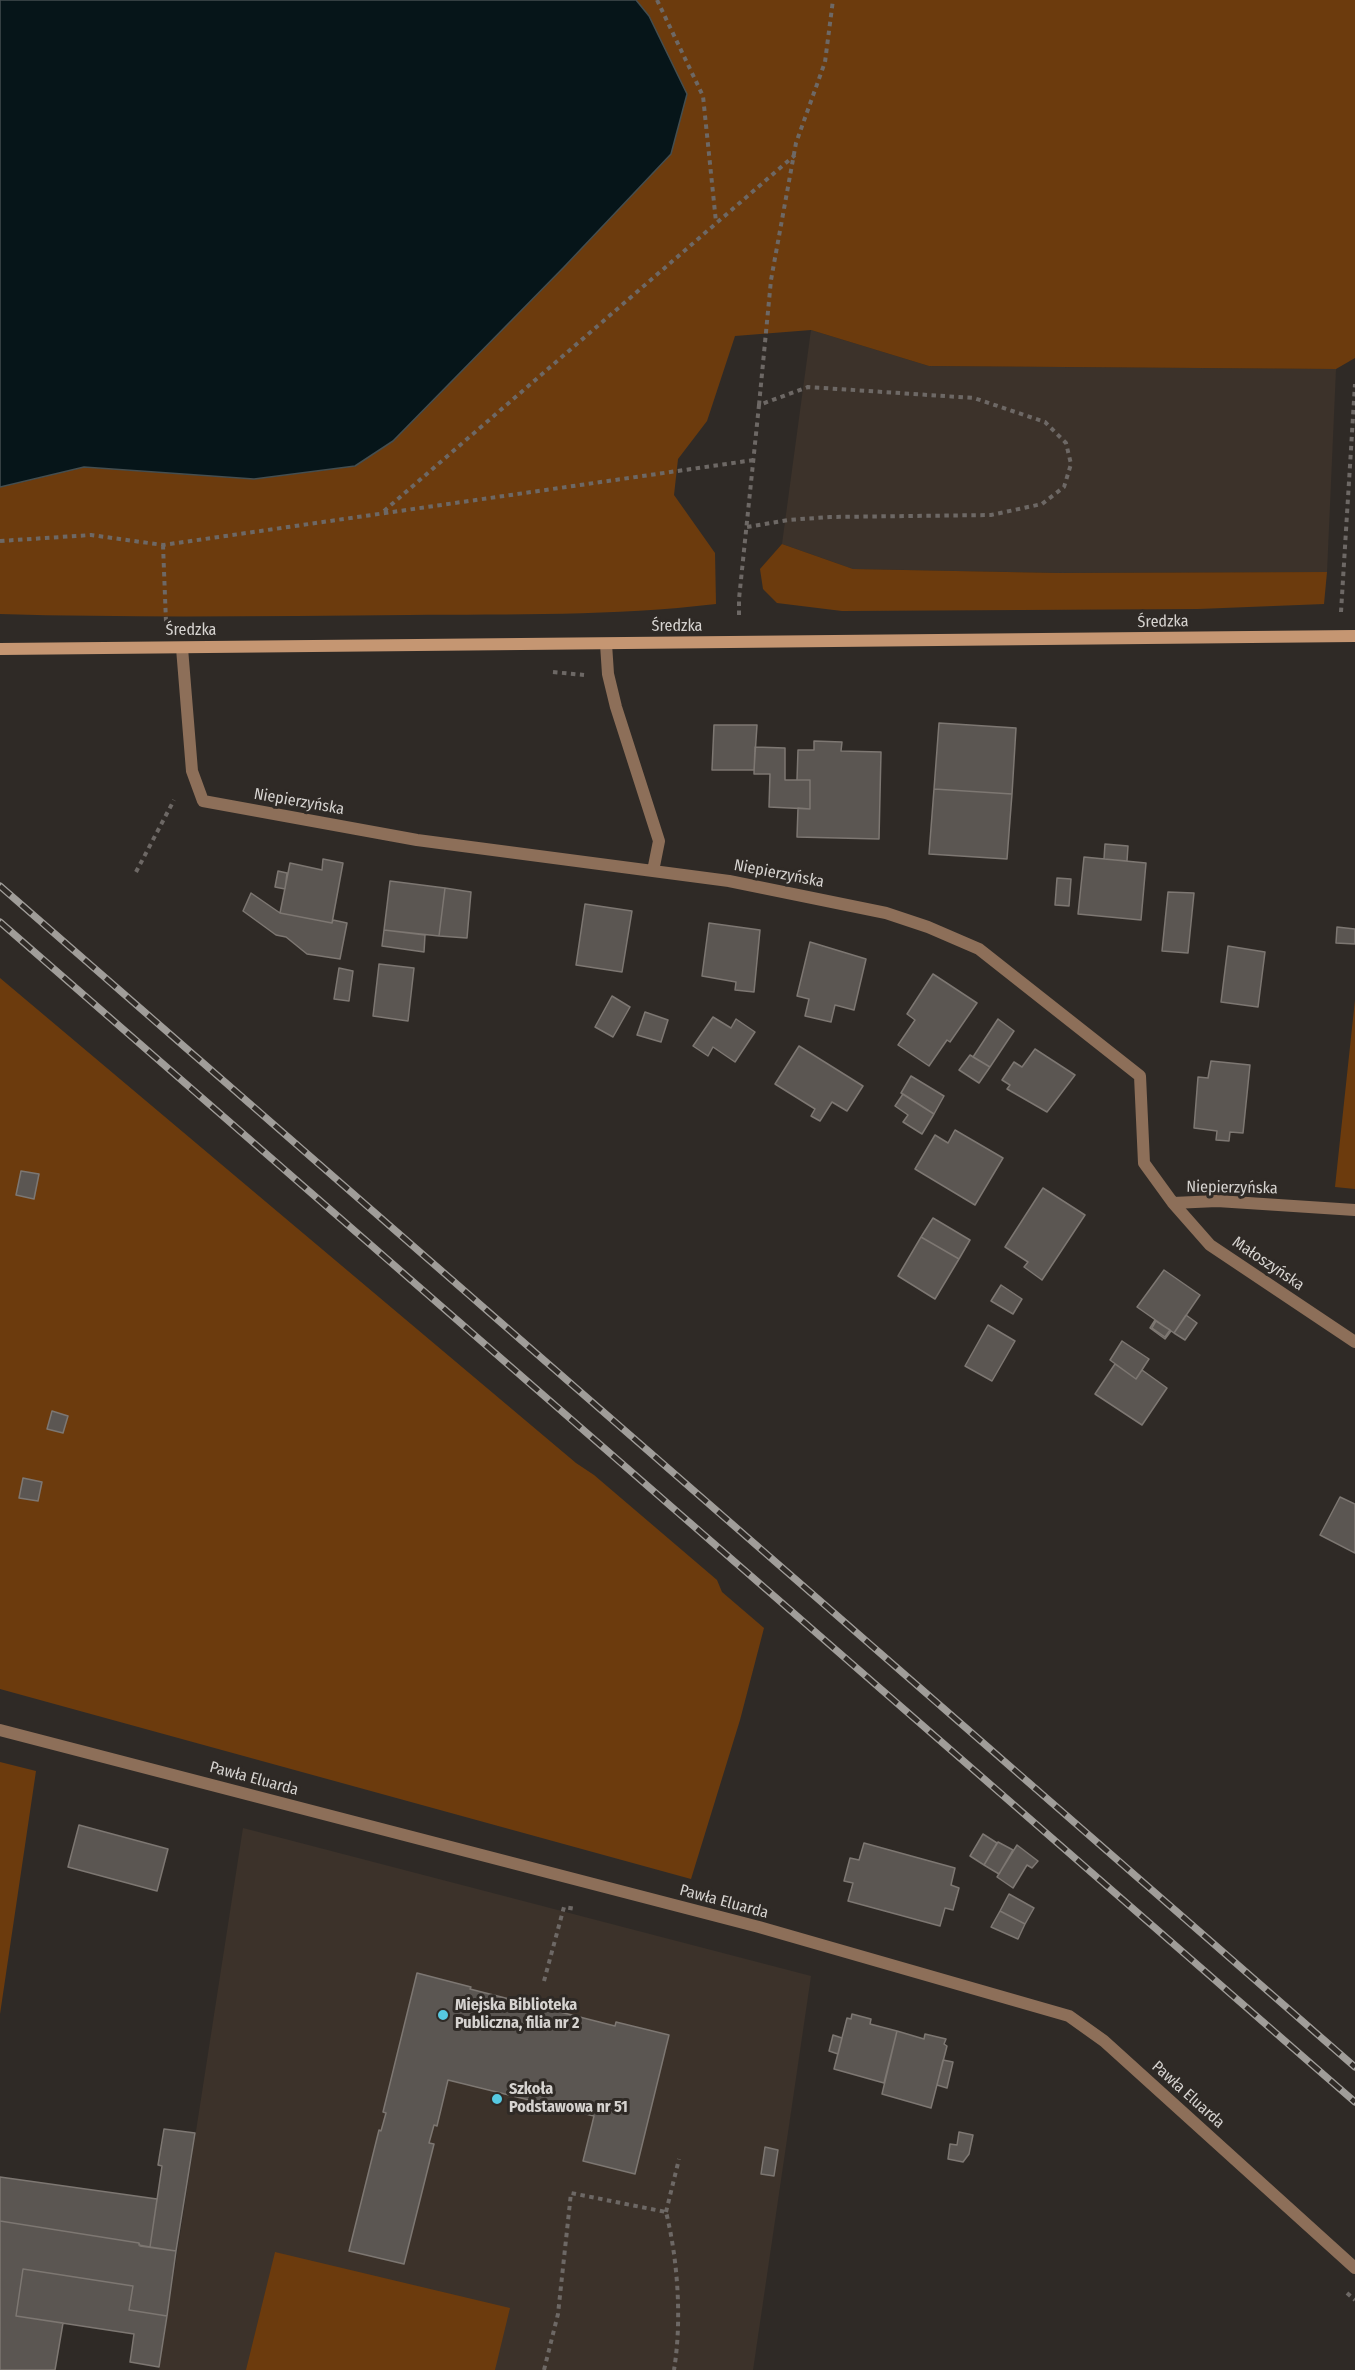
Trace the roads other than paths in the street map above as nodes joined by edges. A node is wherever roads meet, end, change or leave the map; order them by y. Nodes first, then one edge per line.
1 (1355, 636) edge
2 (606, 644) junction
3 (182, 648) junction
4 (0, 649) edge
5 (653, 871) junction
6 (1173, 1203) junction
7 (1355, 1210) edge
8 (1355, 1342) edge
9 (0, 1730) edge
10 (1355, 2268) edge

1 - 2 main road, Średzka
2 - 3 main road, Średzka
2 - 5 street
3 - 4 main road, Średzka
3 - 5 street, Niepierzyńska
5 - 6 street, Niepierzyńska
6 - 7 street, Niepierzyńska
6 - 8 street, Małoszyńska
9 - 10 street, Pawła Eluarda

